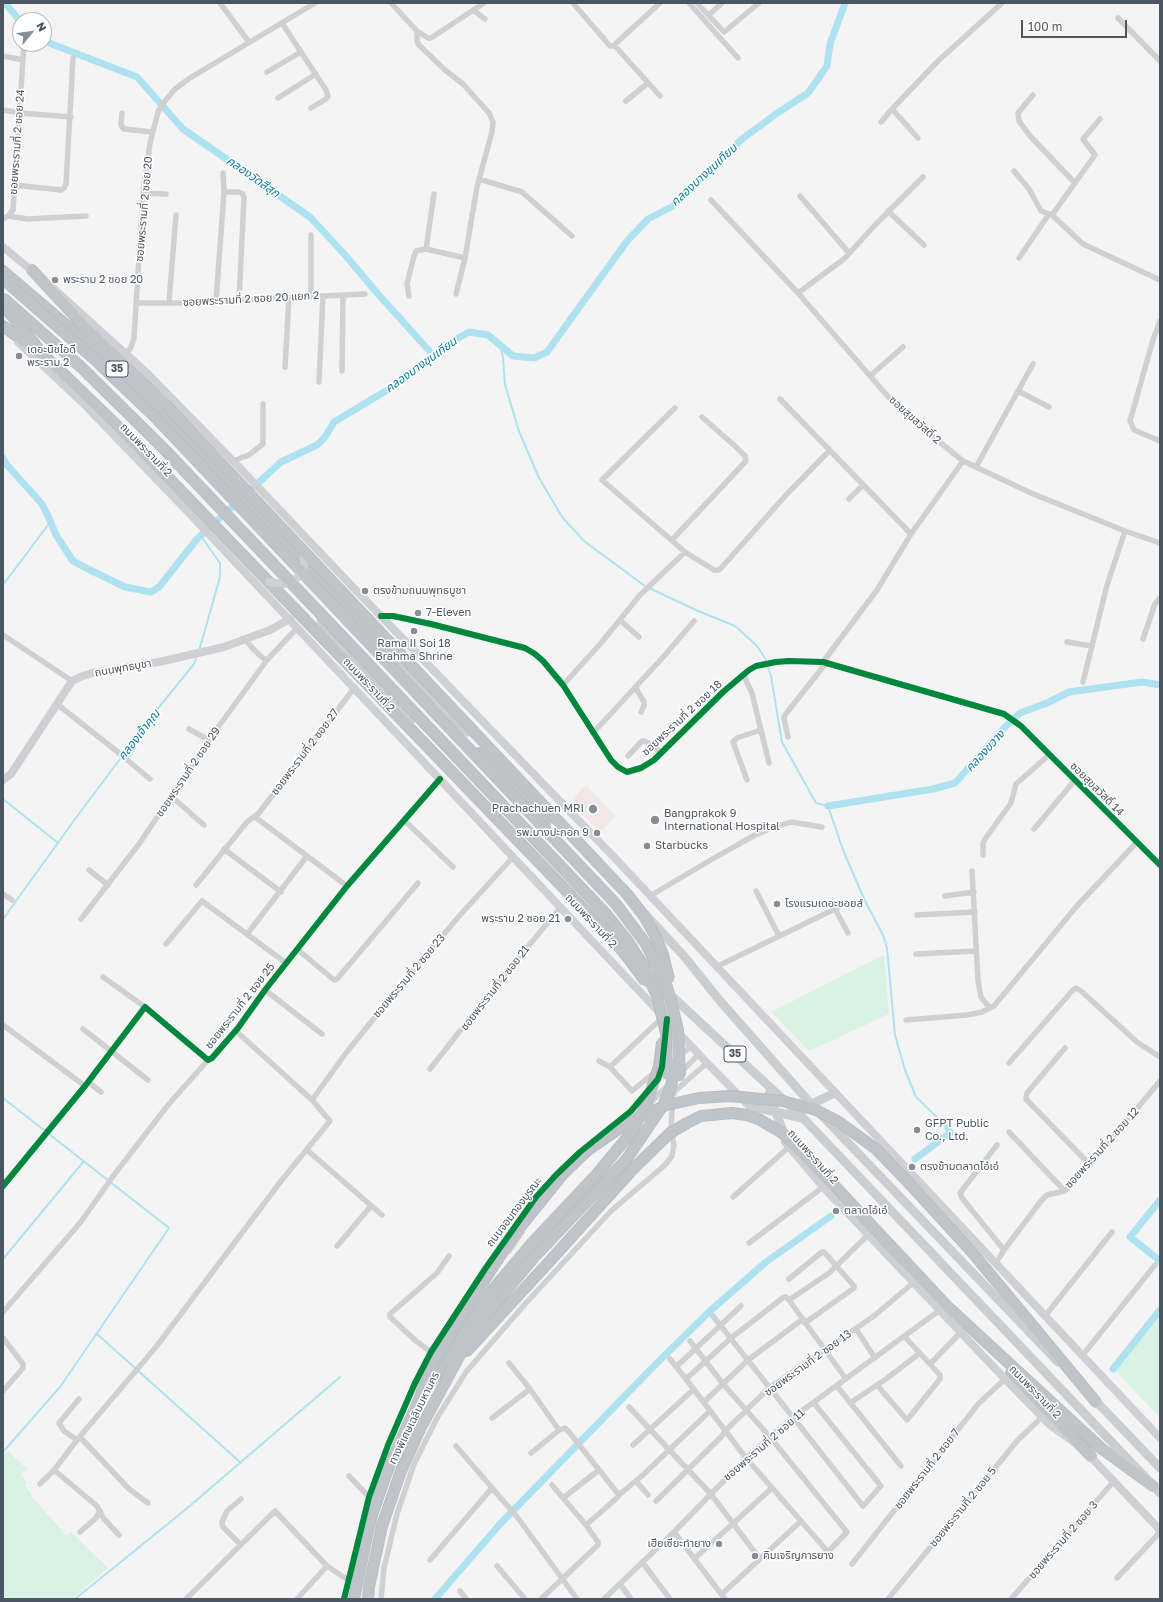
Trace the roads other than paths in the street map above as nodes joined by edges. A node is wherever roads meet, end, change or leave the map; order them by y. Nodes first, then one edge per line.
1 (220, 3) edge
2 (315, 3) edge
3 (391, 3) edge
4 (484, 3) edge
5 (573, 3) edge
6 (660, 3) edge
7 (689, 3) edge
8 (697, 3) edge
9 (722, 3) edge
10 (759, 3) edge
11 (1002, 3) edge
12 (473, 10) junction
13 (711, 13) dead end
14 (1118, 18) dead end
15 (485, 19) dead end
16 (282, 23) junction
17 (417, 31) junction
18 (249, 42) junction
19 (615, 46) junction
20 (24, 52) edge
21 (301, 52) junction
22 (3, 56) edge
23 (73, 58) dead end
24 (738, 58) dead end
25 (23, 60) junction
26 (1160, 61) edge
27 (267, 72) dead end
28 (316, 74) junction
29 (648, 83) junction
30 (1033, 95) dead end
31 (660, 96) dead end
32 (278, 98) dead end
33 (626, 101) dead end
34 (311, 108) dead end
35 (892, 109) junction
36 (3, 110) edge
37 (20, 113) junction
38 (122, 113) dead end
39 (71, 117) junction
40 (1100, 119) dead end
41 (881, 122) dead end
42 (152, 132) junction
43 (918, 138) dead end
44 (1014, 171) dead end
45 (223, 173) dead end
46 (923, 177) dead end
47 (479, 179) junction
48 (1075, 183) junction
49 (14, 185) junction
50 (224, 192) junction
51 (143, 193) junction
52 (166, 194) dead end
53 (434, 194) dead end
54 (800, 196) dead end
55 (711, 200) dead end
56 (888, 211) junction
57 (176, 215) dead end
58 (1050, 215) junction
59 (86, 216) dead end
60 (6, 217) edge
61 (311, 235) dead end
62 (572, 236) dead end
63 (924, 246) dead end
64 (3, 247) edge
65 (426, 249) junction
66 (849, 253) junction
67 (465, 258) junction
68 (1019, 258) dead end
69 (32, 270) junction
70 (3, 271) edge
71 (3, 279) edge
72 (1160, 280) edge
73 (20, 285) junction
74 (798, 293) junction
75 (365, 294) dead end
76 (456, 294) dead end
77 (311, 296) junction
78 (323, 296) junction
79 (343, 296) junction
80 (409, 296) dead end
81 (3, 298) edge
82 (289, 298) junction
83 (239, 300) junction
84 (169, 302) junction
85 (216, 302) junction
86 (137, 303) junction
87 (3, 304) edge
88 (1160, 321) edge
89 (83, 325) junction
90 (3, 327) edge
91 (903, 347) dead end
92 (127, 353) junction
93 (49, 360) junction
94 (1033, 364) dead end
95 (285, 367) dead end
96 (342, 371) dead end
97 (870, 376) junction
98 (319, 382) dead end
99 (1018, 391) junction
100 (780, 399) dead end
101 (263, 404) dead end
102 (1049, 407) dead end
103 (675, 408) dead end
104 (702, 417) dead end
105 (1160, 441) edge
106 (830, 450) junction
107 (963, 461) junction
108 (235, 463) junction
109 (976, 467) junction
110 (863, 485) junction
111 (849, 499) dead end
112 (1125, 531) junction
113 (911, 534) junction
114 (672, 540) junction
115 (1160, 543) edge
116 (304, 550) junction
117 (685, 552) junction
118 (269, 582) junction
119 (1160, 598) edge
120 (344, 602) junction
121 (381, 616) junction
122 (290, 619) junction
123 (320, 620) junction
124 (620, 620) junction
125 (694, 621) dead end
126 (298, 628) junction
127 (639, 637) dead end
128 (4, 638) edge
129 (1143, 639) dead end
130 (246, 640) junction
131 (1067, 642) dead end
132 (1091, 646) junction
133 (267, 660) junction
134 (825, 663) junction
135 (743, 674) junction
136 (72, 681) junction
137 (1083, 682) dead end
138 (563, 684) junction
139 (355, 687) junction
140 (635, 688) junction
141 (57, 704) junction
142 (641, 712) dead end
143 (1021, 726) joint
144 (189, 729) dead end
145 (761, 730) junction
146 (593, 733) junction
147 (788, 737) dead end
148 (209, 740) junction
149 (662, 753) junction
150 (1049, 755) junction
151 (628, 756) dead end
152 (769, 763) dead end
153 (150, 779) dead end
154 (440, 779) junction
155 (3, 780) edge
156 (747, 780) dead end
157 (1075, 780) junction
158 (171, 796) junction
159 (255, 817) junction
160 (404, 820) junction
161 (204, 825) dead end
162 (822, 827) dead end
163 (1034, 829) dead end
164 (1136, 843) junction
165 (224, 849) junction
166 (982, 855) dead end
167 (307, 856) junction
168 (513, 857) junction
169 (1160, 865) edge
170 (452, 867) dead end
171 (89, 870) dead end
172 (972, 871) dead end
173 (418, 883) dead end
174 (108, 885) junction
175 (196, 885) dead end
176 (347, 886) junction
177 (756, 891) dead end
178 (281, 892) junction
179 (974, 892) junction
180 (3, 894) edge
181 (650, 896) junction
182 (945, 896) dead end
183 (12, 900) dead end
184 (841, 906) dead end
185 (561, 908) junction
186 (835, 909) junction
187 (975, 912) junction
188 (917, 915) dead end
189 (81, 919) dead end
190 (848, 933) dead end
191 (248, 934) junction
192 (779, 936) junction
193 (166, 944) dead end
194 (297, 949) junction
195 (976, 951) junction
196 (916, 954) dead end
197 (286, 963) junction
198 (716, 967) junction
199 (103, 976) dead end
200 (265, 990) junction
201 (145, 1007) junction
202 (991, 1007) junction
203 (669, 1017) junction
204 (906, 1020) dead end
205 (3, 1025) edge
206 (83, 1029) dead end
207 (236, 1031) junction
208 (666, 1033) junction
209 (322, 1034) dead end
210 (691, 1046) junction
211 (1065, 1048) dead end
212 (112, 1052) junction
213 (699, 1054) junction
214 (1160, 1057) edge
215 (208, 1060) junction
216 (599, 1061) dead end
217 (1009, 1062) dead end
218 (707, 1063) junction
219 (610, 1068) junction
220 (430, 1069) dead end
221 (665, 1071) junction
222 (680, 1076) dead end
223 (148, 1080) dead end
224 (764, 1081) junction
225 (1160, 1081) edge
226 (87, 1084) junction
227 (101, 1092) dead end
228 (835, 1093) junction
229 (312, 1100) junction
230 (811, 1104) junction
231 (750, 1106) junction
232 (777, 1112) junction
233 (803, 1118) junction
234 (1008, 1132) dead end
235 (997, 1146) dead end
236 (789, 1147) junction
237 (307, 1150) junction
238 (1090, 1165) junction
239 (3, 1186) edge
240 (823, 1187) junction
241 (1064, 1191) junction
242 (733, 1197) dead end
243 (371, 1206) junction
244 (382, 1215) dead end
245 (1112, 1232) dead end
246 (868, 1235) junction
247 (749, 1243) dead end
248 (337, 1246) dead end
249 (1004, 1250) junction
250 (449, 1256) dead end
251 (996, 1263) junction
252 (1155, 1265) dead end
253 (836, 1267) junction
254 (789, 1279) dead end
255 (914, 1283) junction
256 (789, 1300) junction
257 (741, 1306) dead end
258 (944, 1309) junction
259 (3, 1312) edge
260 (713, 1316) dead end
261 (1045, 1316) junction
262 (804, 1321) junction
263 (721, 1326) junction
264 (856, 1329) junction
265 (961, 1332) junction
266 (905, 1337) junction
267 (3, 1338) edge
268 (731, 1338) junction
269 (690, 1341) dead end
270 (696, 1349) junction
271 (824, 1350) junction
272 (431, 1352) junction
273 (920, 1353) junction
274 (1082, 1356) junction
275 (876, 1358) junction
276 (670, 1360) dead end
277 (748, 1360) junction
278 (706, 1361) junction
279 (509, 1363) dead end
280 (455, 1364) junction
281 (930, 1364) junction
282 (676, 1367) junction
283 (1005, 1378) junction
284 (686, 1379) junction
285 (846, 1379) junction
286 (723, 1384) junction
287 (877, 1385) junction
288 (837, 1386) junction
289 (770, 1388) junction
290 (530, 1389) junction
291 (694, 1389) junction
292 (3, 1391) edge
293 (79, 1399) dead end
294 (419, 1400) junction
295 (704, 1402) junction
296 (1096, 1402) junction
297 (814, 1403) junction
298 (850, 1403) junction
299 (629, 1407) dead end
300 (746, 1410) junction
301 (710, 1411) junction
302 (1042, 1417) junction
303 (492, 1418) dead end
304 (792, 1418) junction
305 (559, 1430) junction
306 (650, 1430) junction
307 (725, 1431) junction
308 (770, 1437) junction
309 (79, 1438) junction
310 (1160, 1438) edge
311 (633, 1445) dead end
312 (456, 1446) dead end
313 (669, 1450) junction
314 (530, 1453) dead end
315 (1091, 1456) junction
316 (746, 1458) junction
317 (900, 1466) dead end
318 (1160, 1468) edge
319 (687, 1469) junction
320 (54, 1470) junction
321 (600, 1470) junction
322 (349, 1476) dead end
323 (636, 1481) junction
324 (1114, 1481) junction
325 (40, 1484) dead end
326 (552, 1485) dead end
327 (492, 1488) junction
328 (772, 1488) junction
329 (1157, 1490) edge
330 (710, 1493) junction
331 (619, 1495) junction
332 (648, 1495) dead end
333 (369, 1497) junction
334 (563, 1498) junction
335 (241, 1499) dead end
336 (656, 1501) dead end
337 (148, 1503) dead end
338 (100, 1512) junction
339 (801, 1521) junction
340 (732, 1524) junction
341 (586, 1525) junction
342 (1160, 1531) edge
343 (80, 1532) dead end
344 (674, 1532) junction
345 (119, 1535) dead end
346 (240, 1544) junction
347 (694, 1558) junction
348 (760, 1559) junction
349 (430, 1560) dead end
350 (642, 1562) junction
351 (852, 1564) dead end
352 (328, 1566) junction
353 (497, 1566) dead end
354 (1117, 1578) dead end
355 (348, 1580) junction
356 (563, 1580) junction
357 (620, 1584) junction
358 (460, 1591) dead end
359 (723, 1597) edge
360 (186, 1599) edge
361 (297, 1599) edge
362 (344, 1599) edge
363 (353, 1599) edge
364 (368, 1599) edge
365 (381, 1599) edge
366 (466, 1599) edge
367 (525, 1599) edge
368 (541, 1599) edge
369 (577, 1599) edge
370 (604, 1599) edge
371 (631, 1599) edge
372 (670, 1599) edge
373 (888, 1599) edge
374 (1011, 1599) edge

1 - 18 street
2 - 16 street, ซอยพระรามที่ 2 ซอย 20
3 - 17 street
4 - 12 street
5 - 19 street
6 - 19 street
7 - 24 street
8 - 10 street
9 - 13 street
11 - 35 street
12 - 15 street
12 - 17 street
14 - 26 street
16 - 18 street, ซอยพระรามที่ 2 ซอย 20
16 - 21 street
17 - 47 street
18 - 42 street, ซอยพระรามที่ 2 ซอย 20
19 - 29 street
20 - 25 street, ซอยพระรามที่ 2 ซอย 24
21 - 27 street
21 - 28 street
22 - 25 street
23 - 39 street
25 - 37 street, ซอยพระรามที่ 2 ซอย 24
28 - 32 street
28 - 34 street
29 - 31 street
29 - 33 street
30 - 48 street
35 - 41 street
35 - 43 street
36 - 37 street
37 - 39 street
37 - 49 street, ซอยพระรามที่ 2 ซอย 24
38 - 42 street
39 - 49 street
40 - 48 street
42 - 51 street, ซอยพระรามที่ 2 ซอย 20
44 - 58 street
45 - 50 street
46 - 56 street
47 - 62 street
47 - 67 street
48 - 58 street
49 - 60 street, ซอยพระรามที่ 2 ซอย 24
50 - 83 street
50 - 85 street
51 - 52 street
51 - 86 street, ซอยพระรามที่ 2 ซอย 20
53 - 65 street
54 - 66 street
55 - 74 street, ซอยสุขสวัสดิ์ 2
56 - 63 street
56 - 66 street
57 - 84 street
58 - 68 street
58 - 72 street
59 - 60 street
61 - 77 street
64 - 69 main road, 35
65 - 67 street
65 - 80 street
66 - 74 street
67 - 76 street
69 - 89 highway
69 - 92 main road, 35
70 - 73 highway, 35
71 - 203 highway, bridge
73 - 89 highway
73 - 120 highway, 35
74 - 97 street, ซอยสุขสวัสดิ์ 2
75 - 79 street, ซอยพระรามที่ 2 ซอย 20 แยก 2
77 - 78 street, ซอยพระรามที่ 2 ซอย 20 แยก 2
77 - 82 street, ซอยพระรามที่ 2 ซอย 20 แยก 2
78 - 79 street, ซอยพระรามที่ 2 ซอย 20 แยก 2
78 - 98 street
79 - 96 street
81 - 208 highway, bridge
82 - 83 street, ซอยพระรามที่ 2 ซอย 20 แยก 2
82 - 95 street
83 - 85 street, ซอยพระรามที่ 2 ซอย 20 แยก 2
84 - 85 street, ซอยพระรามที่ 2 ซอย 20 แยก 2
84 - 86 street, ซอยพระรามที่ 2 ซอย 20 แยก 2
86 - 92 street, ซอยพระรามที่ 2 ซอย 20
87 - 93 highway
87 - 123 highway, ถนนพระรามที่ 2 / 35
88 - 105 street
89 - 116 highway, bridge
90 - 93 highway
90 - 122 main road, ถนนพระรามที่ 2 / 35
91 - 97 street
92 - 108 main road, 35
93 - 118 highway
94 - 99 street
97 - 107 street, ซอยสุขสวัสดิ์ 2
99 - 102 street
99 - 109 street
100 - 106 street
101 - 108 street
103 - 114 street
104 - 114 street
106 - 110 street
106 - 117 street
107 - 109 street, ซอยสุขสวัสดิ์ 2
107 - 113 street
108 - 121 main road, 35
109 - 112 street, ซอยสุขสวัสดิ์ 2
110 - 111 street
110 - 113 street
112 - 115 street, ซอยสุขสวัสดิ์ 2
112 - 132 street
113 - 134 street
114 - 117 street
116 - 118 main road, bridge
116 - 203 highway, bridge
117 - 124 street
118 - 208 highway, bridge
119 - 129 street
120 - 230 main road, 35
120 - 280 highway, bridge
121 - 138 street, ซอยพระรามที่ 2 ซอย 18
121 - 181 main road, 35
122 - 126 main road, ถนนพระรามที่ 2 / 35
122 - 130 main road, ถนนพุทธบูชา
123 - 224 main road, ถนนพระรามที่ 2 / 35
123 - 294 highway, bridge
124 - 127 street
124 - 138 street
125 - 140 street
126 - 133 street, ซอยพระรามที่ 2 ซอย 29
126 - 139 main road, ถนนพระรามที่ 2 / 35
128 - 136 street
130 - 133 street
130 - 136 main road, ถนนพุทธบูชา
131 - 132 street
132 - 137 street
133 - 148 street, ซอยพระรามที่ 2 ซอย 29
134 - 135 street, ซอยพระรามที่ 2 ซอย 18
134 - 143 street, ซอยพระรามที่ 2 ซอย 18
134 - 147 street
135 - 145 street
135 - 149 street, ซอยพระรามที่ 2 ซอย 18
136 - 141 main road
138 - 146 street, ซอยพระรามที่ 2 ซอย 18
139 - 154 main road, ถนนพระรามที่ 2 / 35
139 - 159 street, ซอยพระรามที่ 2 ซอย 27
140 - 142 street
140 - 146 street
141 - 153 street
141 - 155 main road
143 - 150 street, ซอยสุขสวัสดิ์ 14
144 - 148 street
145 - 152 street
145 - 156 street
146 - 149 street, ซอยพระรามที่ 2 ซอย 18
148 - 158 street, ซอยพระรามที่ 2 ซอย 29
149 - 151 street
150 - 157 street, ซอยสุขสวัสดิ์ 14
150 - 166 street
154 - 160 street, ซอยพระรามที่ 2 ซอย 25
154 - 168 main road, ถนนพระรามที่ 2 / 35
157 - 163 street
157 - 164 street, ซอยสุขสวัสดิ์ 14
158 - 161 street
158 - 174 street, ซอยพระรามที่ 2 ซอย 29
159 - 165 street, ซอยพระรามที่ 2 ซอย 27
159 - 167 street
160 - 170 street
160 - 176 street, ซอยพระรามที่ 2 ซอย 25
162 - 181 street
164 - 169 street, ซอยสุขสวัสดิ์ 14
164 - 202 street
165 - 175 street, ซอยพระรามที่ 2 ซอย 27
165 - 178 street
167 - 176 street
167 - 178 street
168 - 185 main road, ถนนพระรามที่ 2 / 35
168 - 229 street, ซอยพระรามที่ 2 ซอย 23
171 - 174 street
172 - 179 street
173 - 194 street
174 - 189 street, ซอยพระรามที่ 2 ซอย 29
176 - 194 street, ซอยพระรามที่ 2 ซอย 25
177 - 192 street
178 - 191 street
179 - 182 street
179 - 187 street
180 - 183 street
181 - 198 main road, 35
184 - 186 street
185 - 203 main road, ถนนพระรามที่ 2 / 35
185 - 220 street, ซอยพระรามที่ 2 ซอย 21
186 - 190 street
186 - 192 street
187 - 188 street
187 - 195 street
191 - 193 street
191 - 197 street
192 - 198 street
194 - 197 street, ซอยพระรามที่ 2 ซอย 25
195 - 196 street
195 - 202 street
197 - 200 street, ซอยพระรามที่ 2 ซอย 25
198 - 228 main road, 35
199 - 201 street, ซอยพระรามที่ 2 ซอย 25
200 - 207 street, ซอยพระรามที่ 2 ซอย 25
200 - 209 street
201 - 212 street
201 - 215 street, ซอยพระรามที่ 2 ซอย 25
202 - 204 street
203 - 210 main road, ถนนพระรามที่ 2 / 35
203 - 219 street
203 - 221 street
203 - 222 highway, bridge
205 - 226 street
206 - 212 street
207 - 215 street, ซอยพระรามที่ 2 ซอย 25
207 - 229 street
208 - 221 highway, bridge
210 - 213 main road, ถนนพระรามที่ 2 / 35
210 - 221 street
211 - 238 street
212 - 223 street
212 - 226 street
213 - 218 main road, ถนนพระรามที่ 2 / 35
213 - 363 street, ถนนจอมทองบูรณะ
214 - 217 street
215 - 259 street, ซอยพระรามที่ 2 ซอย 25
216 - 219 street
218 - 231 main road, ถนนพระรามที่ 2 / 35
218 - 365 street
219 - 221 street
221 - 272 street, ถนนจอมทองบูรณะ
224 - 232 main road
224 - 233 main road, ถนนพระรามที่ 2 / 35
225 - 238 street, ซอยพระรามที่ 2 ซอย 12
226 - 227 street
226 - 239 street
228 - 230 main road
228 - 251 main road, 35
229 - 237 street
230 - 296 main road, 35
231 - 232 main road
231 - 236 main road, ถนนพระรามที่ 2 / 35
232 - 233 main road
232 - 236 main road
233 - 329 main road, ถนนพระรามที่ 2 / 35
234 - 241 street
235 - 249 street
236 - 240 main road, ถนนพระรามที่ 2 / 35
236 - 242 street
237 - 243 street
237 - 309 street
238 - 241 street, ซอยพระรามที่ 2 ซอย 12
240 - 246 main road, ถนนพระรามที่ 2 / 35
240 - 247 street
241 - 249 street, ซอยพระรามที่ 2 ซอย 12
243 - 244 street
243 - 248 street
245 - 261 street
246 - 253 street
246 - 255 main road, ถนนพระรามที่ 2 / 35
249 - 251 street, ซอยพระรามที่ 2 ซอย 12
250 - 272 street
251 - 261 main road, 35
252 - 274 street
253 - 254 street
253 - 256 street
253 - 262 street
255 - 258 main road, ถนนพระรามที่ 2 / 35
255 - 264 street, ซอยพระรามที่ 2 ซอย 13
256 - 262 street
256 - 268 street
257 - 263 street
258 - 265 main road, ถนนพระรามที่ 2 / 35
258 - 266 street, ซอยพระรามที่ 2 ซอย 11
258 - 280 highway, bridge
258 - 315 highway
258 - 329 highway
260 - 263 street
261 - 274 main road, 35
262 - 271 street
262 - 277 street
263 - 268 street
263 - 270 street
264 - 271 street, ซอยพระรามที่ 2 ซอย 13
264 - 275 street
265 - 281 street
265 - 283 main road, ถนนพระรามที่ 2 / 35
266 - 273 street
266 - 275 street, ซอยพระรามที่ 2 ซอย 11
267 - 292 street
268 - 277 street
268 - 278 street
269 - 270 street
270 - 278 street
270 - 282 street
271 - 285 street
271 - 289 street, ซอยพระรามที่ 2 ซอย 13
272 - 333 street, ถนนจอมทองบูรณะ
273 - 281 street
273 - 287 street
274 - 310 main road, 35
275 - 285 street, ซอยพระรามที่ 2 ซอย 11
276 - 282 street
277 - 286 street
277 - 289 street
278 - 284 street
278 - 286 street
279 - 290 street
280 - 364 highway, ทางพิเศษเฉลิมมหานคร
281 - 287 street
282 - 284 street
283 - 302 main road, ถนนพระรามที่ 2 / 35
283 - 351 street, ซอยพระรามที่ 2 ซอย 7
284 - 291 street
285 - 288 street, ซอยพระรามที่ 2 ซอย 11
286 - 295 street
286 - 300 street
287 - 298 street
288 - 297 street, ซอยพระรามที่ 2 ซอย 11
288 - 298 street
289 - 300 street, ซอยพระรามที่ 2 ซอย 13
289 - 304 street
290 - 303 street
290 - 305 street
291 - 295 street
291 - 306 street
293 - 309 street
294 - 296 highway, bridge
294 - 363 highway, ทางพิเศษเฉลิมมหานคร
295 - 301 street
296 - 318 main road, 35
297 - 304 street, ซอยพระรามที่ 2 ซอย 11
297 - 304 street
298 - 317 street
299 - 306 street
300 - 307 street, ซอยพระรามที่ 2 ซอย 13
300 - 308 street
301 - 307 street
301 - 313 street
302 - 315 main road, ถนนพระรามที่ 2 / 35
302 - 373 street, ซอยพระรามที่ 2 ซอย 5
304 - 308 street, ซอยพระรามที่ 2 ซอย 11
305 - 314 street
305 - 321 street
306 - 311 street
306 - 313 street
307 - 316 street
307 - 319 street, ซอยพระรามที่ 2 ซอย 13
308 - 316 street, ซอยพระรามที่ 2 ซอย 11
308 - 339 street
309 - 320 street
309 - 337 street
312 - 327 street
313 - 319 street
313 - 323 street
315 - 324 main road, ถนนพระรามที่ 2 / 35
316 - 328 street
316 - 330 street, ซอยพระรามที่ 2 ซอย 11
319 - 330 street
319 - 336 street, ซอยพระรามที่ 2 ซอย 13
320 - 325 street
320 - 338 street
321 - 331 street
321 - 334 street
322 - 333 street
323 - 331 street
323 - 332 street
324 - 342 main road, ถนนพระรามที่ 2 / 35
324 - 374 street, ซอยพระรามที่ 2 ซอย 3
326 - 334 street
327 - 349 street
327 - 356 street
328 - 339 street
328 - 340 street
330 - 340 street
330 - 344 street, ซอยพระรามที่ 2 ซอย 11
331 - 341 street
333 - 355 street, ถนนจอมทองบูรณะ
334 - 341 street
335 - 346 street
338 - 343 street
338 - 345 street
339 - 348 street
340 - 347 street
340 - 348 street
341 - 356 street
342 - 354 street
344 - 347 street
344 - 350 street, ซอยพระรามที่ 2 ซอย 11
346 - 352 street
346 - 360 street
347 - 359 street
348 - 359 street
350 - 357 street, ซอยพระรามที่ 2 ซอย 11
350 - 372 street
352 - 355 street
352 - 361 street
353 - 367 street
355 - 362 street, ถนนจอมทองบูรณะ
356 - 368 street
356 - 369 street
357 - 370 street, ซอยพระรามที่ 2 ซอย 11
357 - 371 street
358 - 366 street

